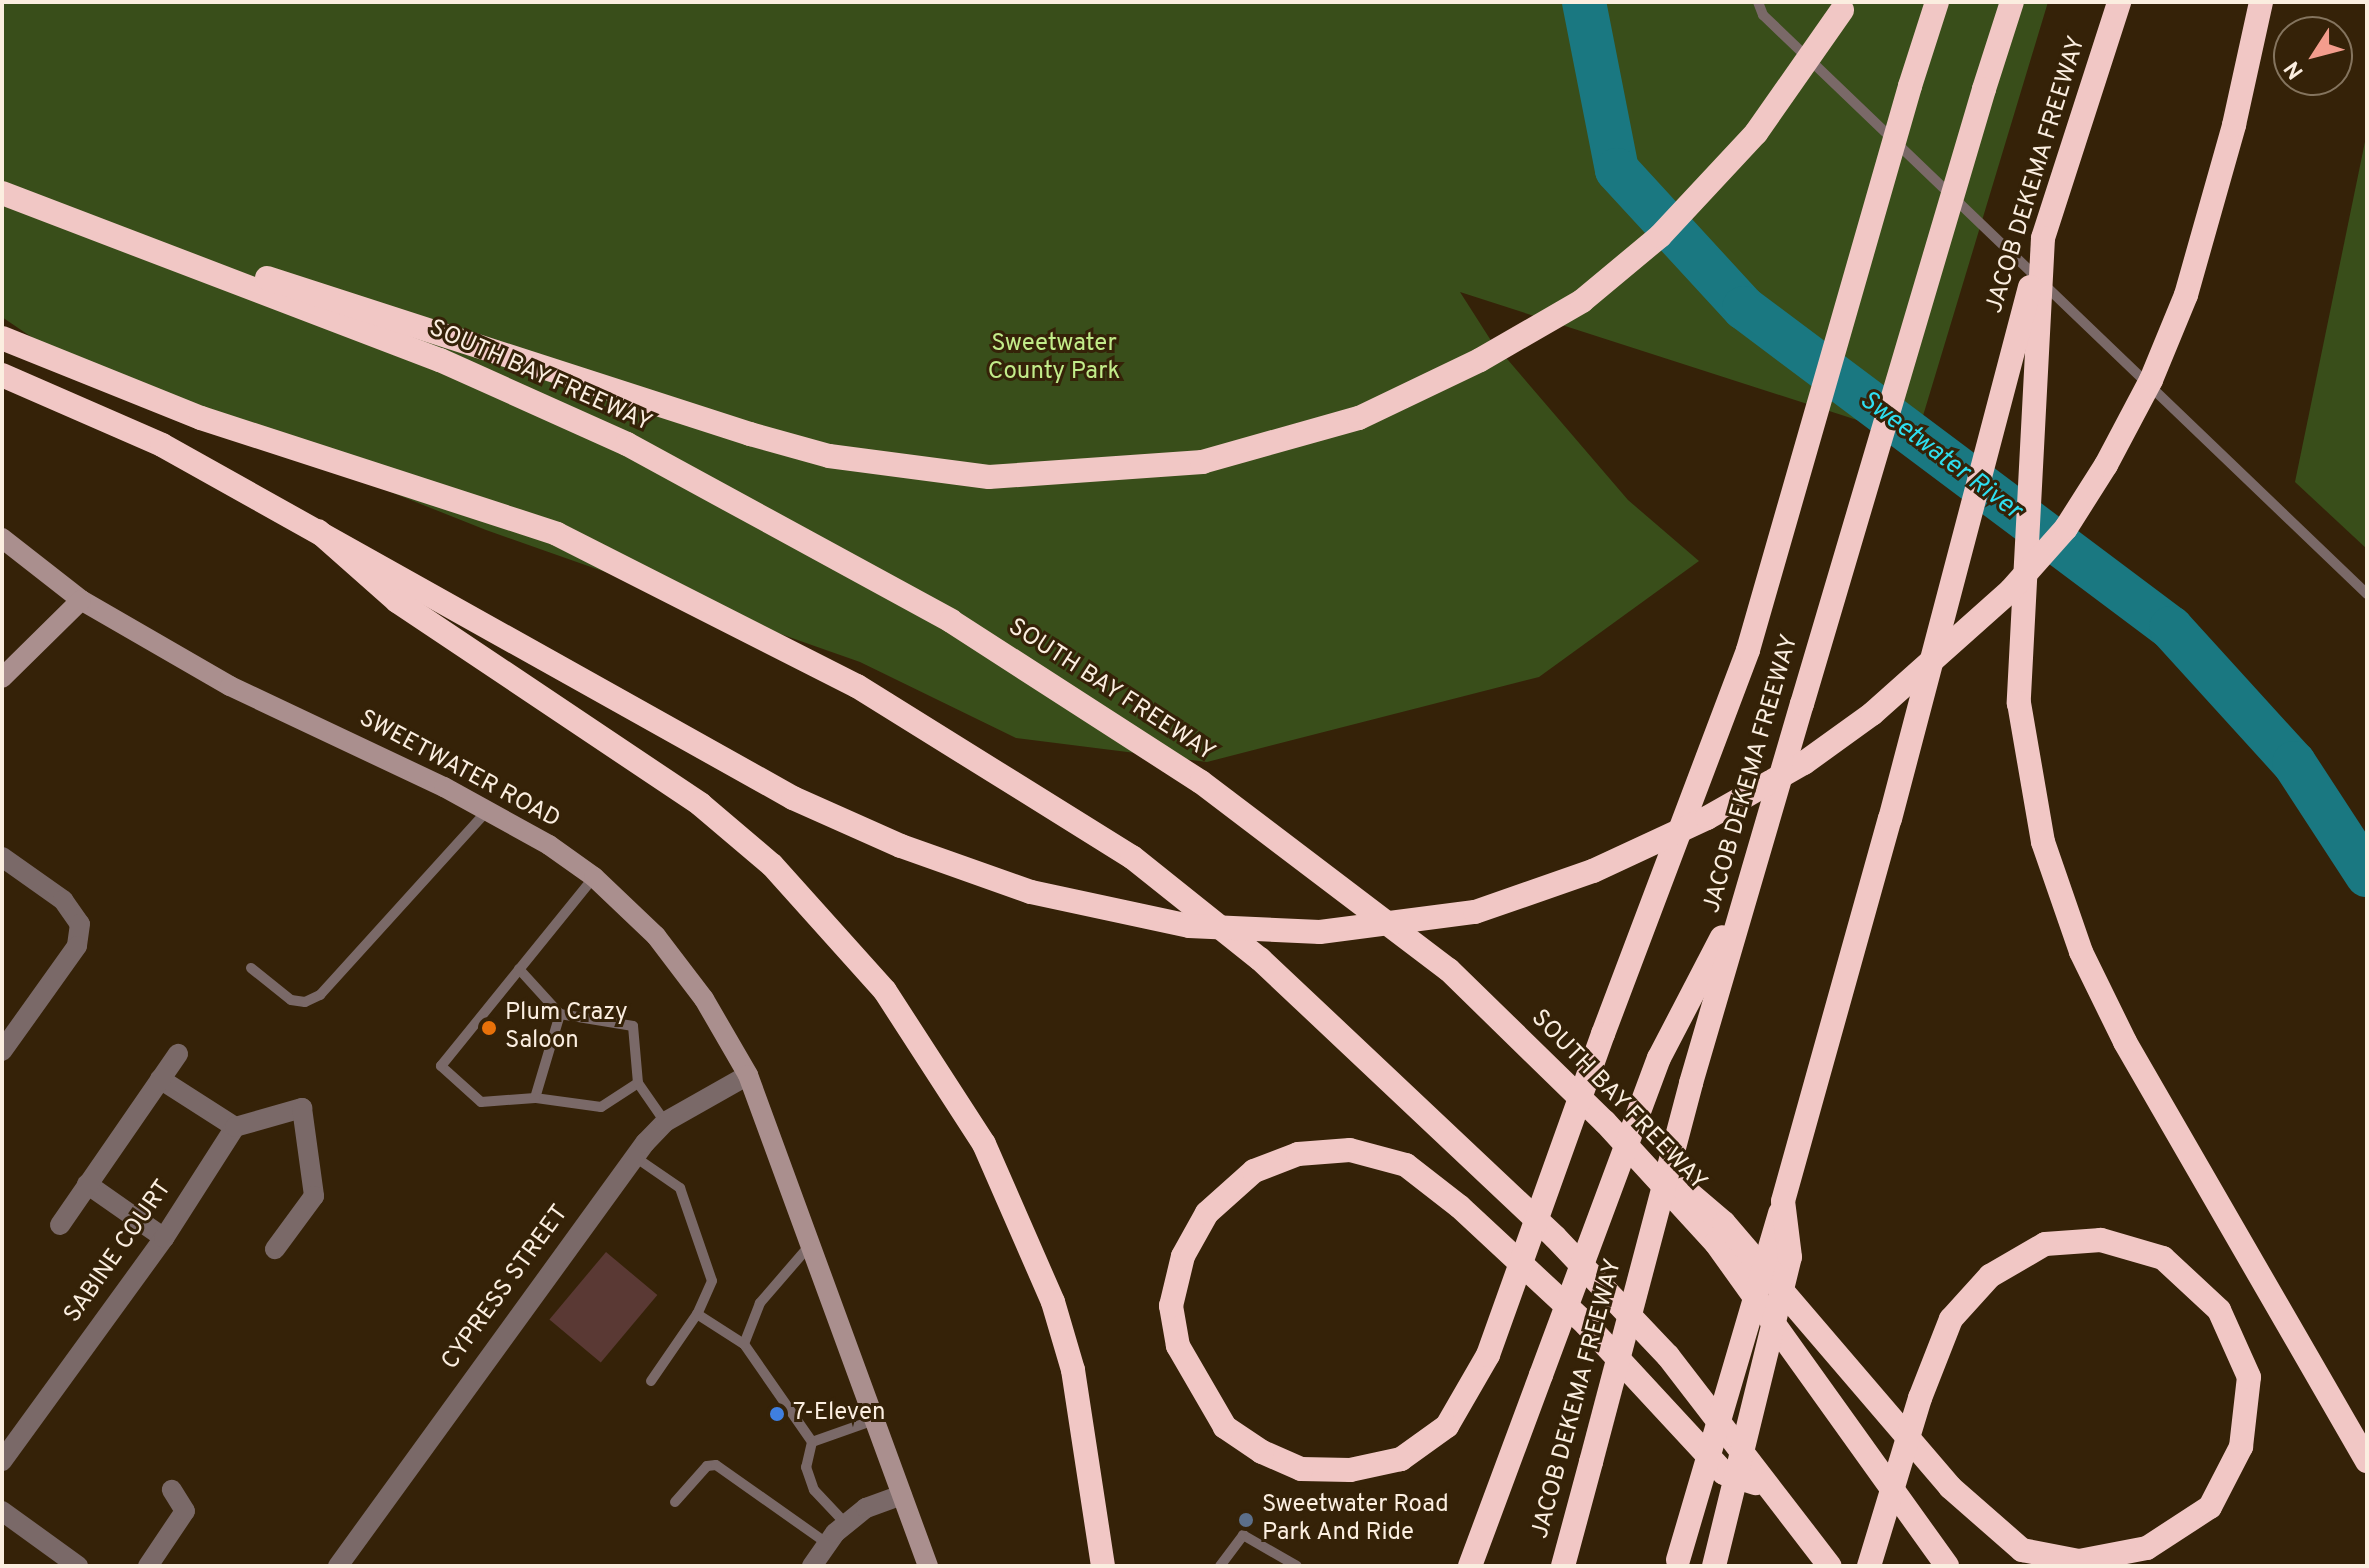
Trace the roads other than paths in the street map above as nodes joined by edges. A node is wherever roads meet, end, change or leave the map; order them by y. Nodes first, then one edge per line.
1 (1758, 2) edge
2 (1937, 2) edge
3 (2012, 2) edge
4 (2119, 2) edge
5 (2261, 2) edge
6 (1844, 6) edge
7 (2, 193) edge
8 (56, 213) junction
9 (2043, 238) junction
10 (2, 338) edge
11 (2, 375) edge
12 (318, 531) junction
13 (2, 538) edge
14 (2367, 594) edge
15 (81, 600) junction
16 (4, 680) edge
17 (488, 810) junction
18 (2, 857) edge
19 (594, 877) junction
20 (1747, 889) junction
21 (251, 968) dead end
22 (519, 969) junction
23 (560, 1014) junction
24 (3, 1048) edge
25 (178, 1054) dead end
26 (748, 1075) junction
27 (160, 1079) junction
28 (638, 1083) junction
29 (535, 1098) junction
30 (665, 1122) junction
31 (1605, 1122) junction
32 (235, 1127) junction
33 (635, 1157) junction
34 (87, 1184) junction
35 (1783, 1201) junction
36 (60, 1225) dead end
37 (164, 1238) junction
38 (810, 1245) junction
39 (275, 1249) dead end
40 (697, 1314) junction
41 (744, 1344) junction
42 (651, 1381) dead end
43 (874, 1420) junction
44 (812, 1442) junction
45 (2, 1461) edge
46 (2367, 1461) edge
47 (1772, 1489) junction
48 (172, 1490) dead end
49 (902, 1495) junction
50 (675, 1502) dead end
51 (2, 1511) edge
52 (846, 1524) junction
53 (828, 1544) junction
54 (1677, 1563) edge
55 (78, 1566) edge
56 (148, 1566) edge
57 (338, 1566) edge
58 (812, 1566) edge
59 (928, 1566) edge
60 (1103, 1566) edge
61 (1220, 1566) edge
62 (1297, 1566) edge
63 (1470, 1566) edge
64 (1563, 1566) edge
65 (1714, 1566) edge
66 (1830, 1566) edge
67 (1869, 1566) edge
68 (1947, 1566) edge

1 - 14 lane
2 - 47 highway, bridge
3 - 20 highway, JACOB DEKEMA FREEWAY, bridge
4 - 9 highway, JACOB DEKEMA FREEWAY
5 - 12 highway, bridge
6 - 8 highway, bridge
7 - 8 highway, SOUTH BAY FREEWAY
8 - 31 highway, SOUTH BAY FREEWAY
9 - 35 highway, JACOB DEKEMA FREEWAY, bridge
9 - 46 highway, bridge
10 - 47 highway
11 - 12 highway
12 - 60 highway
13 - 15 main road, SWEETWATER ROAD
15 - 16 main road
15 - 17 main road, SWEETWATER ROAD
17 - 19 main road, SWEETWATER ROAD
17 - 21 lane
18 - 24 street
19 - 22 lane
19 - 26 main road, SWEETWATER ROAD
20 - 63 highway, bridge
20 - 64 highway, JACOB DEKEMA FREEWAY, bridge
22 - 23 lane
22 - 29 lane
23 - 28 lane
23 - 29 lane
25 - 27 street
26 - 30 street, CYPRESS STREET
26 - 38 main road, SWEETWATER ROAD
27 - 32 street
27 - 34 street
28 - 29 lane
28 - 30 lane
30 - 33 street, CYPRESS STREET
31 - 67 highway, bridge
31 - 68 highway, SOUTH BAY FREEWAY
32 - 37 street, SABINE COURT
32 - 39 street
33 - 40 lane
33 - 57 street, CYPRESS STREET
34 - 36 street
34 - 37 street
35 - 54 highway, JACOB DEKEMA FREEWAY, bridge
35 - 65 highway, bridge
37 - 45 street, SABINE COURT
38 - 41 lane
38 - 43 main road, SWEETWATER ROAD
40 - 41 lane
40 - 42 lane
41 - 44 lane
43 - 44 lane
43 - 49 main road, SWEETWATER ROAD
44 - 52 lane
47 - 66 highway
48 - 56 street
49 - 52 street
49 - 59 main road, SWEETWATER ROAD
50 - 53 lane
51 - 55 street
52 - 53 street
53 - 58 street
61 - 62 lane

